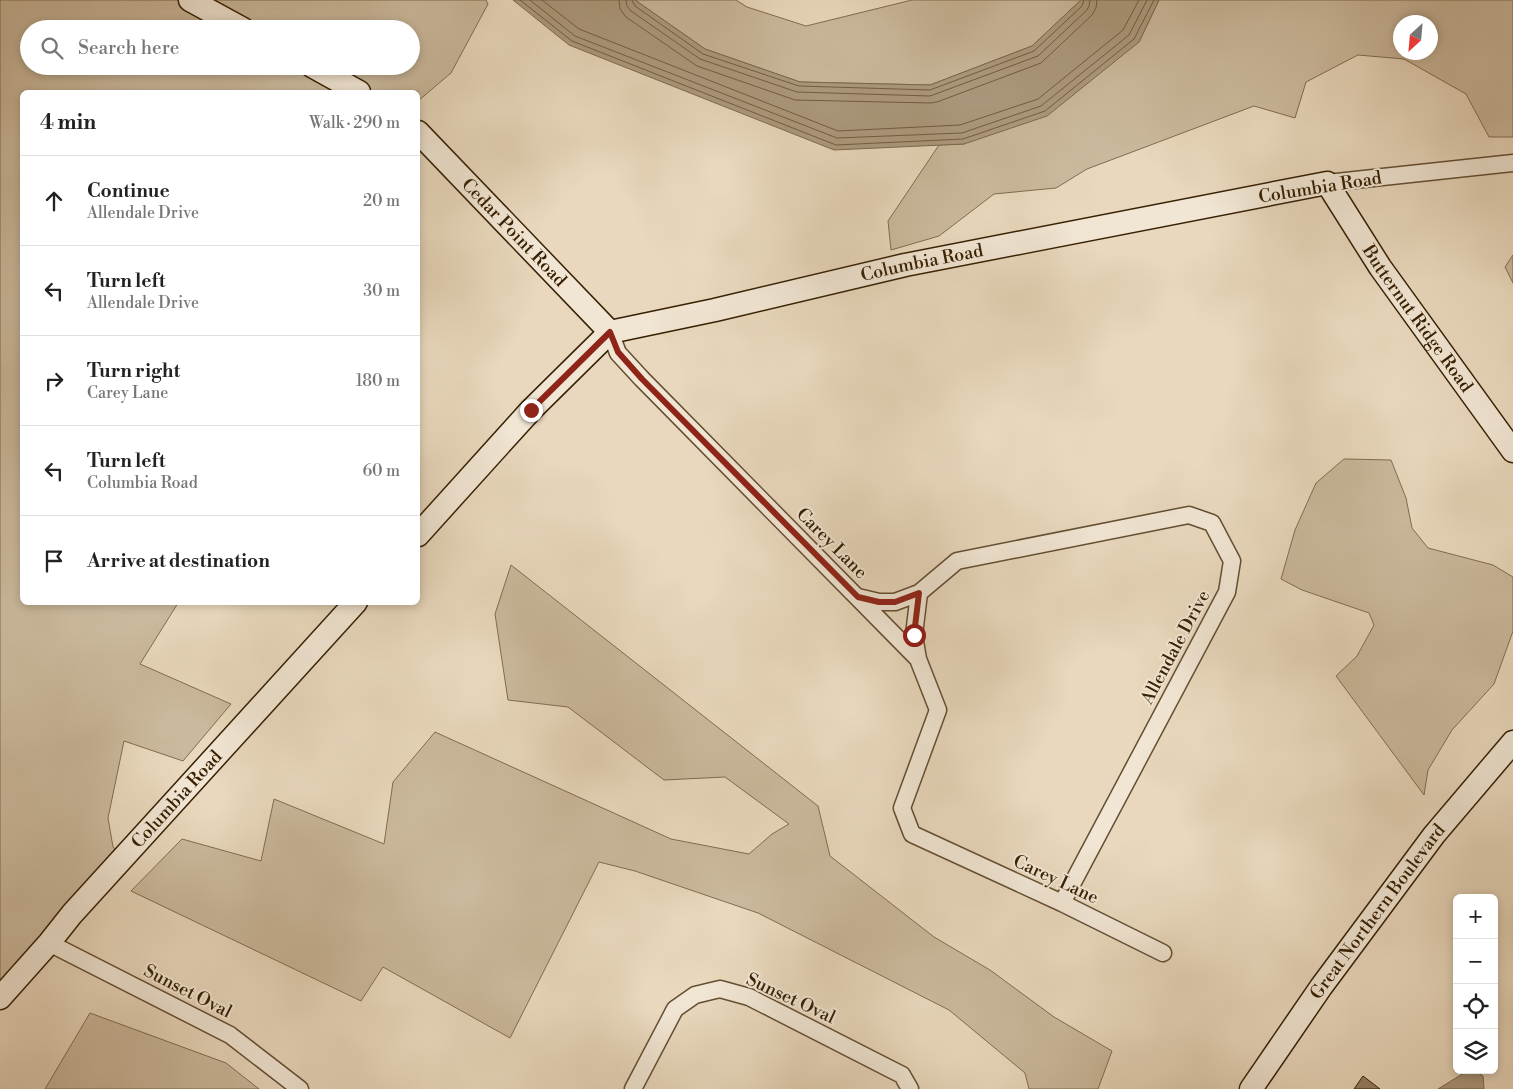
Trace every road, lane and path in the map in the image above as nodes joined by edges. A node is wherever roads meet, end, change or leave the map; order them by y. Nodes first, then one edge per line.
1 (190, 0) edge
2 (227, 20) edge
3 (329, 75) edge
4 (356, 90) edge
5 (420, 134) edge
6 (1513, 163) edge
7 (1327, 183) junction
8 (610, 332) junction
9 (1513, 451) edge
10 (420, 533) edge
11 (919, 593) junction
12 (858, 597) junction
13 (353, 605) edge
14 (918, 659) junction
15 (1513, 742) edge
16 (1062, 903) junction
17 (49, 943) junction
18 (1163, 953) dead end
19 (0, 998) edge
20 (300, 1089) edge
21 (633, 1089) edge
22 (910, 1089) edge
23 (1251, 1089) edge

1 - 2 street
3 - 4 street
5 - 8 street, Cedar Point Road
6 - 7 street, Columbia Road
7 - 8 street, Columbia Road
7 - 9 street, Butternut Ridge Road
8 - 10 street
8 - 12 street, Carey Lane
11 - 12 street, Allendale Drive
11 - 14 street
11 - 16 street, Allendale Drive
12 - 14 street, Carey Lane
13 - 17 street, Columbia Road
14 - 16 street, Carey Lane
15 - 23 street, Great Northern Boulevard
16 - 18 street, Carey Lane
17 - 19 street, Columbia Road
17 - 20 street, Sunset Oval
21 - 22 street, Sunset Oval

